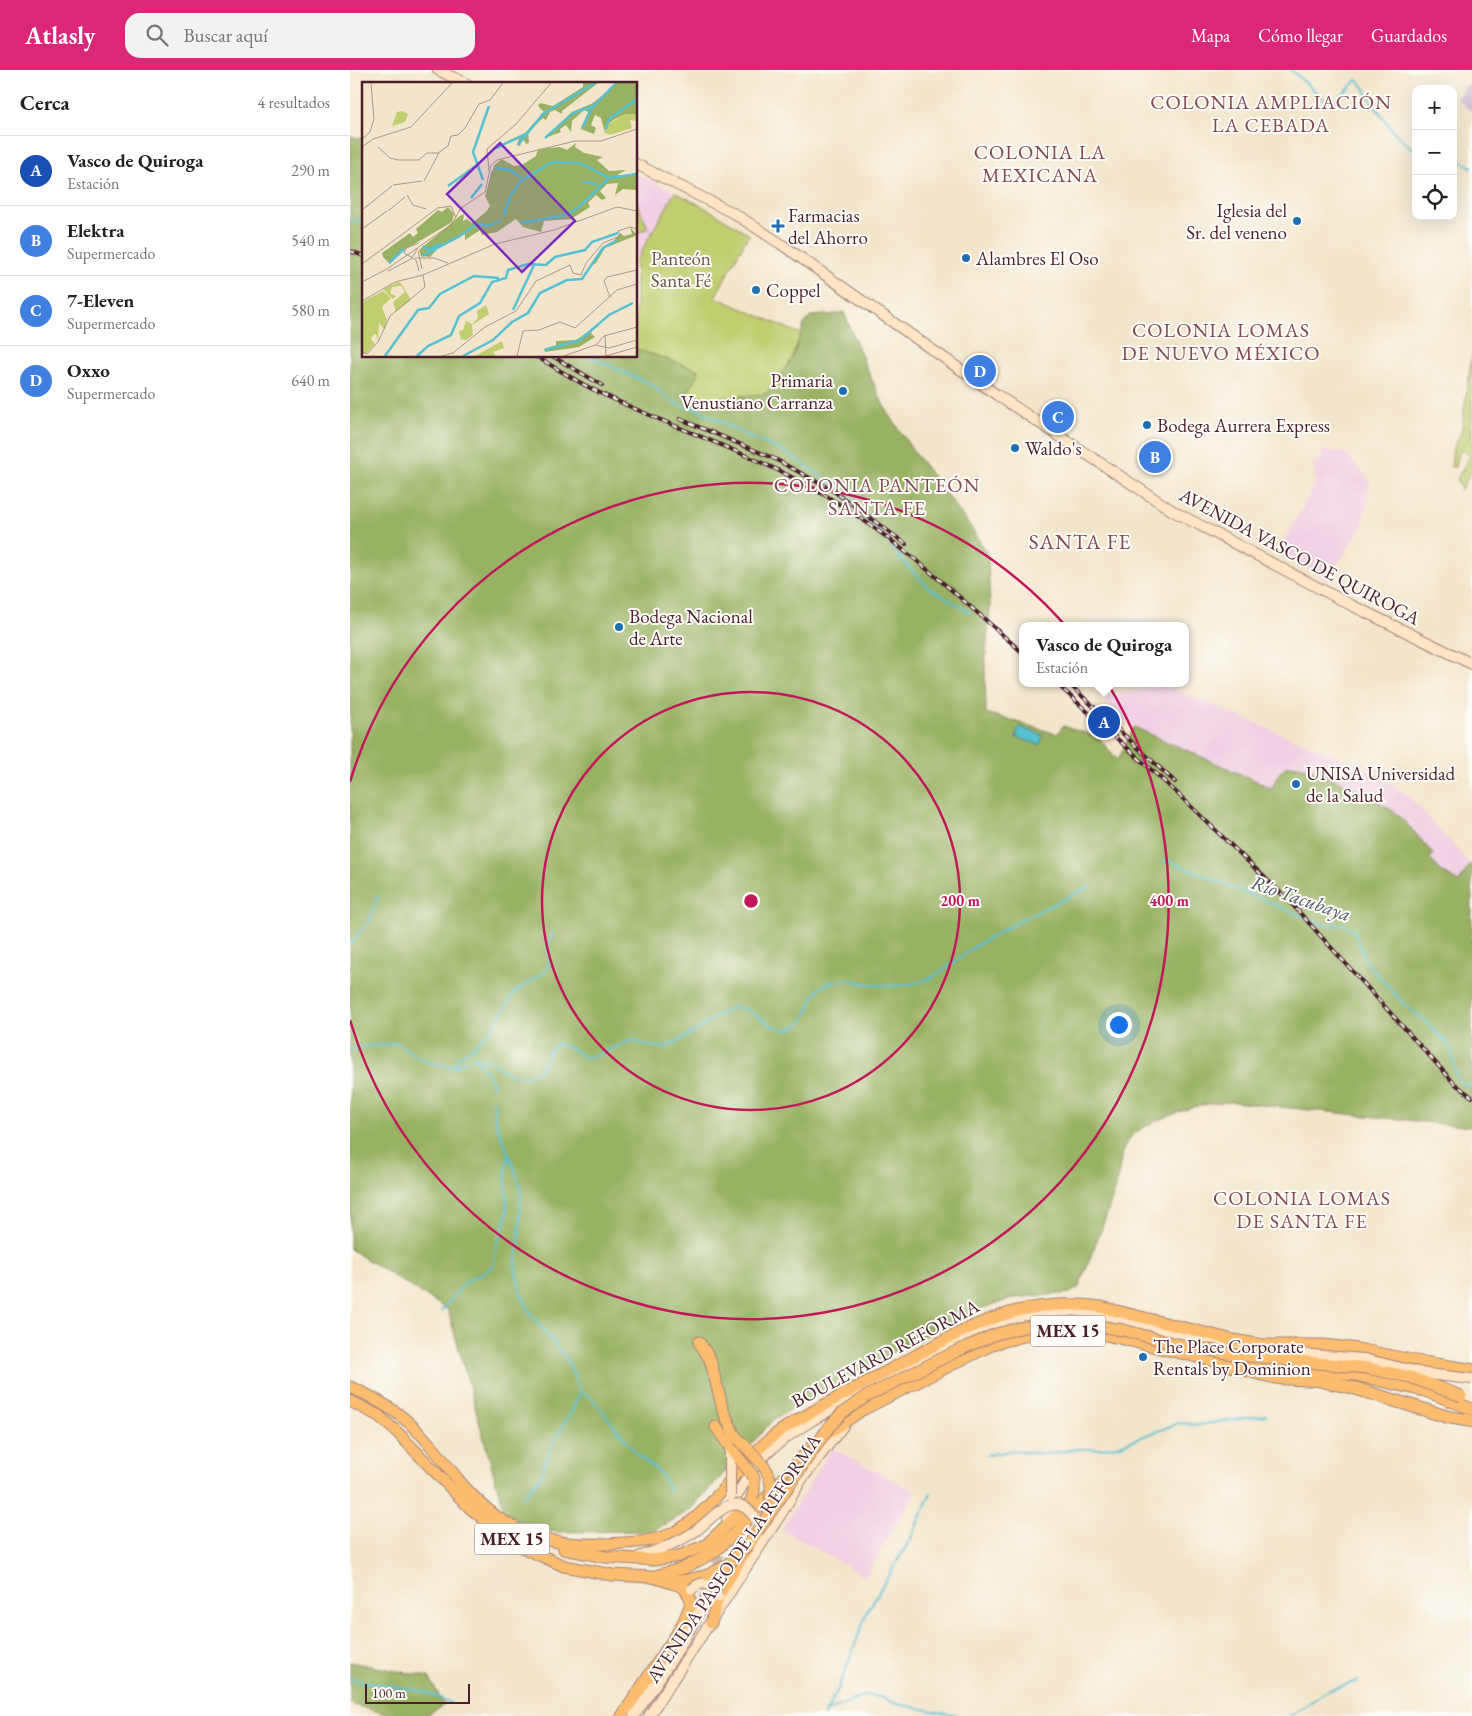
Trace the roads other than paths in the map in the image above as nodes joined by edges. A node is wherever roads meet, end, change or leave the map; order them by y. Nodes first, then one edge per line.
1 (438, 70) edge
2 (463, 82) edge
3 (638, 165) edge
4 (1472, 664) edge
5 (699, 1342) dead end
6 (1222, 1363) junction
7 (1426, 1363) junction
8 (1472, 1370) edge
9 (1472, 1378) edge
10 (1472, 1386) edge
11 (350, 1387) edge
12 (350, 1402) edge
13 (1472, 1404) edge
14 (1472, 1409) edge
15 (847, 1421) junction
16 (1472, 1421) edge
17 (716, 1427) dead end
18 (764, 1444) junction
19 (730, 1447) junction
20 (754, 1477) junction
21 (782, 1479) junction
22 (732, 1497) junction
23 (768, 1514) junction
24 (727, 1519) dead end
25 (757, 1532) junction
26 (545, 1540) junction
27 (750, 1544) junction
28 (635, 1559) junction
29 (652, 1577) junction
30 (669, 1582) junction
31 (691, 1593) junction
32 (713, 1599) junction
33 (711, 1623) junction
34 (622, 1716) edge
35 (634, 1716) edge
36 (649, 1716) edge

1 - 2 main road
3 - 4 main road, AVENIDA VASCO DE QUIROGA
5 - 23 main road, bridge
6 - 14 main road, MEX 15
6 - 15 main road, MEX 15
6 - 16 highway
7 - 8 highway, BOULEVARD REFORMA
7 - 10 main road, MEX 15
7 - 18 main road, BOULEVARD REFORMA / MEX 15
9 - 22 main road, bridge
11 - 26 main road, MEX 15
12 - 29 main road, MEX 15
13 - 23 main road, bridge
15 - 21 main road, MEX 15
15 - 33 main road, AVENIDA PASEO DE LA REFORMA
17 - 19 main road
18 - 22 main road, AVENIDA PASEO DE LA REFORMA
18 - 26 main road, MEX 15
19 - 20 main road, bridge
19 - 22 main road, bridge
20 - 21 main road
20 - 28 main road
21 - 29 main road, MEX 15
22 - 24 main road
23 - 25 main road, bridge
25 - 27 main road, bridge
25 - 28 main road, bridge
26 - 28 main road
27 - 30 main road, bridge
27 - 32 main road, bridge
29 - 30 main road
30 - 31 main road
31 - 32 main road, bridge
31 - 34 main road
32 - 33 main road
32 - 35 main road, AVENIDA PASEO DE LA REFORMA
33 - 36 main road, AVENIDA PASEO DE LA REFORMA

